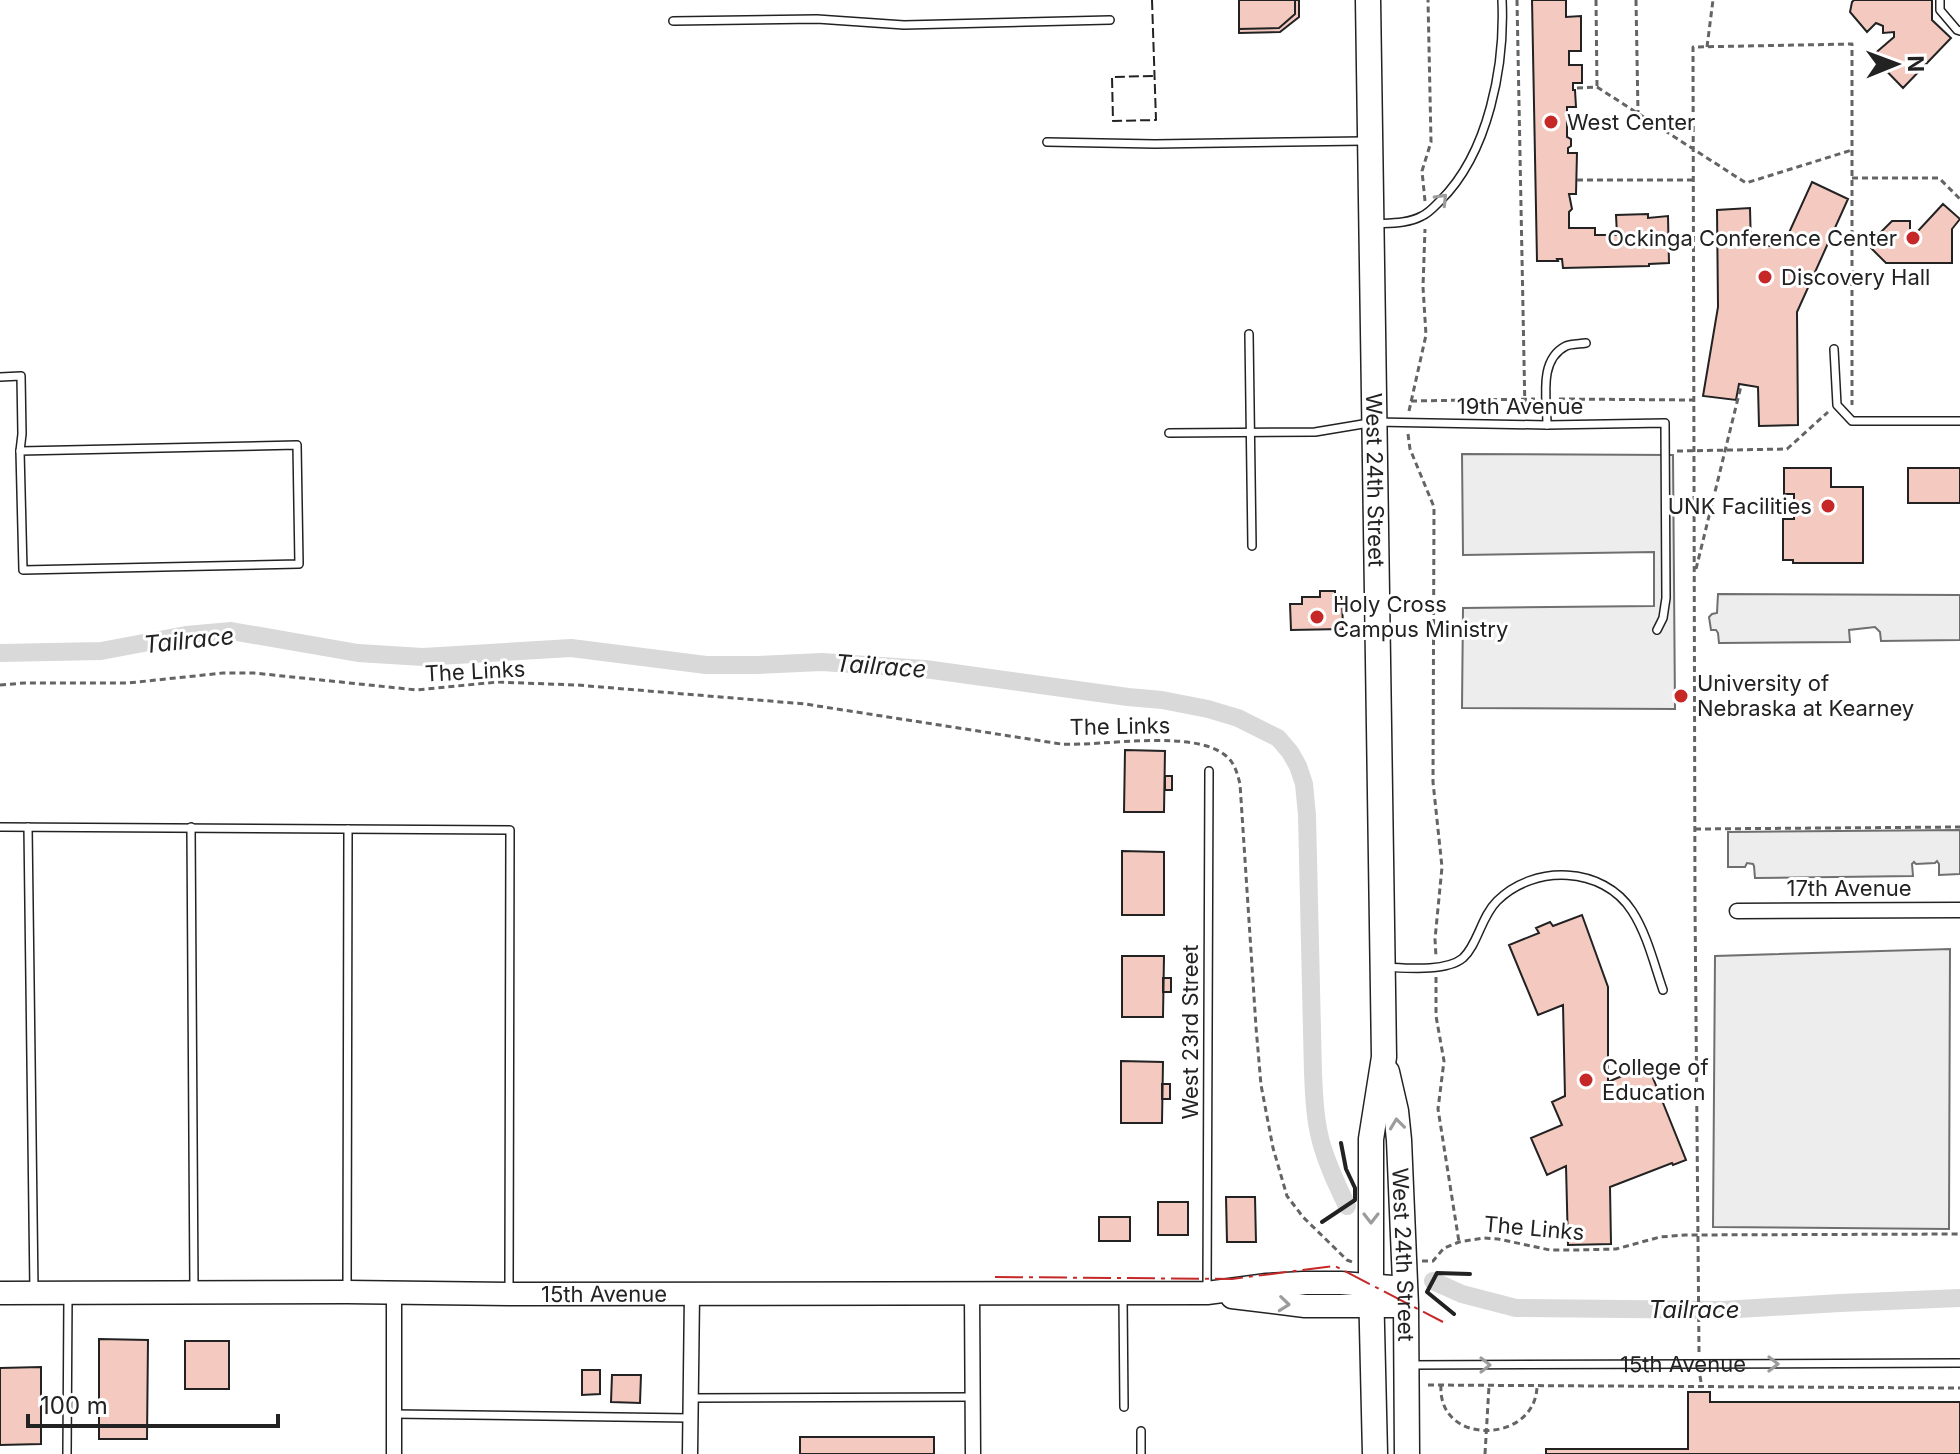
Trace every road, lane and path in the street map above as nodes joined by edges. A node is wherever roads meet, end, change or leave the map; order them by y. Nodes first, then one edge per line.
1 (1368, 0) edge
2 (1428, 0) edge
3 (1502, 0) edge
4 (1517, 0) edge
5 (1596, 0) edge
6 (1636, 0) edge
7 (1713, 0) edge
8 (1940, 0) edge
9 (1110, 20) dead end
10 (673, 21) dead end
11 (1960, 31) edge
12 (1707, 47) junction
13 (1597, 87) junction
14 (1577, 88) dead end
15 (1638, 113) junction
16 (1371, 141) junction
17 (1047, 142) dead end
18 (1693, 148) junction
19 (1852, 150) junction
20 (1852, 178) junction
21 (1577, 180) dead end
22 (1693, 180) junction
23 (1960, 199) edge
24 (1426, 215) junction
25 (1371, 224) junction
26 (1249, 334) dead end
27 (1586, 343) dead end
28 (1834, 349) dead end
29 (0, 377) edge
30 (1741, 386) dead end
31 (1525, 399) junction
32 (1547, 399) junction
33 (1695, 400) junction
34 (1411, 401) junction
35 (1837, 405) junction
36 (1852, 421) junction
37 (1960, 421) edge
38 (1375, 422) junction
39 (1406, 422) junction
40 (1525, 425) junction
41 (1547, 425) junction
42 (1169, 433) dead end
43 (1251, 433) junction
44 (1695, 450) junction
45 (1725, 450) junction
46 (20, 451) junction
47 (1665, 452) junction
48 (1252, 546) dead end
49 (1695, 574) junction
50 (1657, 630) dead end
51 (0, 685) edge
52 (1209, 771) dead end
53 (0, 827) edge
54 (28, 827) junction
55 (191, 827) junction
56 (1960, 827) edge
57 (348, 829) junction
58 (1695, 829) junction
59 (1960, 910) edge
60 (1737, 911) dead end
61 (1383, 967) junction
62 (1436, 968) junction
63 (1663, 990) dead end
64 (1384, 1057) junction
65 (1960, 1234) edge
66 (1699, 1235) junction
67 (1459, 1242) junction
68 (1404, 1261) junction
69 (1371, 1285) junction
70 (194, 1292) junction
71 (347, 1292) junction
72 (394, 1292) junction
73 (0, 1293) edge
74 (34, 1293) junction
75 (68, 1293) junction
76 (1207, 1293) junction
77 (509, 1294) junction
78 (692, 1294) junction
79 (972, 1294) junction
80 (1123, 1294) junction
81 (1405, 1297) junction
82 (1699, 1337) dead end
83 (1960, 1363) edge
84 (1413, 1375) junction
85 (1441, 1385) junction
86 (1489, 1386) junction
87 (1537, 1386) junction
88 (1960, 1388) edge
89 (973, 1397) junction
90 (690, 1398) junction
91 (1124, 1407) dead end
92 (394, 1414) junction
93 (690, 1418) junction
94 (1485, 1430) junction
95 (1141, 1431) dead end
96 (67, 1454) edge
97 (394, 1454) edge
98 (690, 1454) edge
99 (973, 1454) edge
100 (1141, 1454) edge
101 (1375, 1454) edge
102 (1407, 1454) edge
103 (1485, 1454) edge

1 - 16 main road, West 24th Street
2 - 24 path
24 -> 3 lane
4 - 31 path
5 - 13 path
6 - 15 path
7 - 12 path
8 - 11 lane
9 - 10 lane
12 - 18 path
12 - 19 path
13 - 14 path
13 - 15 path
15 - 18 path
16 - 17 lane
16 - 25 main road, West 24th Street
18 - 19 path
18 - 22 path
19 - 20 path
20 - 23 path
20 - 36 path
21 - 22 path
22 - 33 path
24 - 25 lane
24 - 34 path
25 - 38 main road, West 24th Street
26 - 43 lane
27 - 32 lane
28 - 35 lane
29 - 46 lane
30 - 45 path
31 - 32 path
31 - 34 path
31 - 40 path
32 - 33 path
32 - 41 lane
33 - 44 path
34 - 39 path
35 - 36 lane
35 - 45 path
36 - 37 lane
38 - 39 lane, 19th Avenue
38 - 43 lane, 19th Avenue
38 - 61 main road, West 24th Street
39 - 40 lane, 19th Avenue
39 - 62 path
40 - 41 lane, 19th Avenue
41 - 47 lane, 19th Avenue
42 - 43 lane, 19th Avenue
43 - 48 lane
44 - 45 path
44 - 47 path
44 - 49 path
45 - 49 path
46 - 46 lane
47 - 50 lane
49 - 58 path
51 - 69 path, The Links
52 - 76 lane, West 23rd Street
53 - 54 lane
54 - 55 lane
54 - 74 lane
55 - 57 lane
55 - 70 lane
56 - 58 path
57 - 71 lane
57 - 77 lane
58 - 66 path
59 - 60 street, 17th Avenue
61 - 62 lane
61 - 64 main road, West 24th Street
62 - 63 lane
62 - 67 path
68 -> 64 main road, West 24th Street
64 -> 69 main road, West 24th Street
65 - 66 path, The Links
66 - 67 path, The Links
66 - 82 path
67 - 68 path, The Links
68 - 81 main road, West 24th Street
69 - 76 street, 15th Avenue
69 - 81 street, 15th Avenue
69 - 101 main road, West 24th Street
70 - 71 street, 15th Avenue
70 - 75 street, 15th Avenue
71 - 72 street, 15th Avenue
72 - 77 street, 15th Avenue
72 - 92 street
73 - 74 street, 15th Avenue
74 - 75 street, 15th Avenue
75 - 96 lane
76 - 80 street, 15th Avenue
77 - 78 street, 15th Avenue
78 - 79 street, 15th Avenue
78 - 90 street
79 - 80 street, 15th Avenue
79 - 89 street
80 - 91 lane
81 - 84 main road, West 24th Street
84 -> 83 lane, 15th Avenue
84 - 85 path
84 - 102 main road, West 24th Street
85 - 86 path
85 - 94 path
86 - 87 path
86 - 94 path
87 - 88 path
87 - 94 path
89 - 90 lane
89 - 99 street
90 - 93 street
92 - 93 lane
92 - 97 street
93 - 98 street
94 - 103 path
95 - 100 lane

